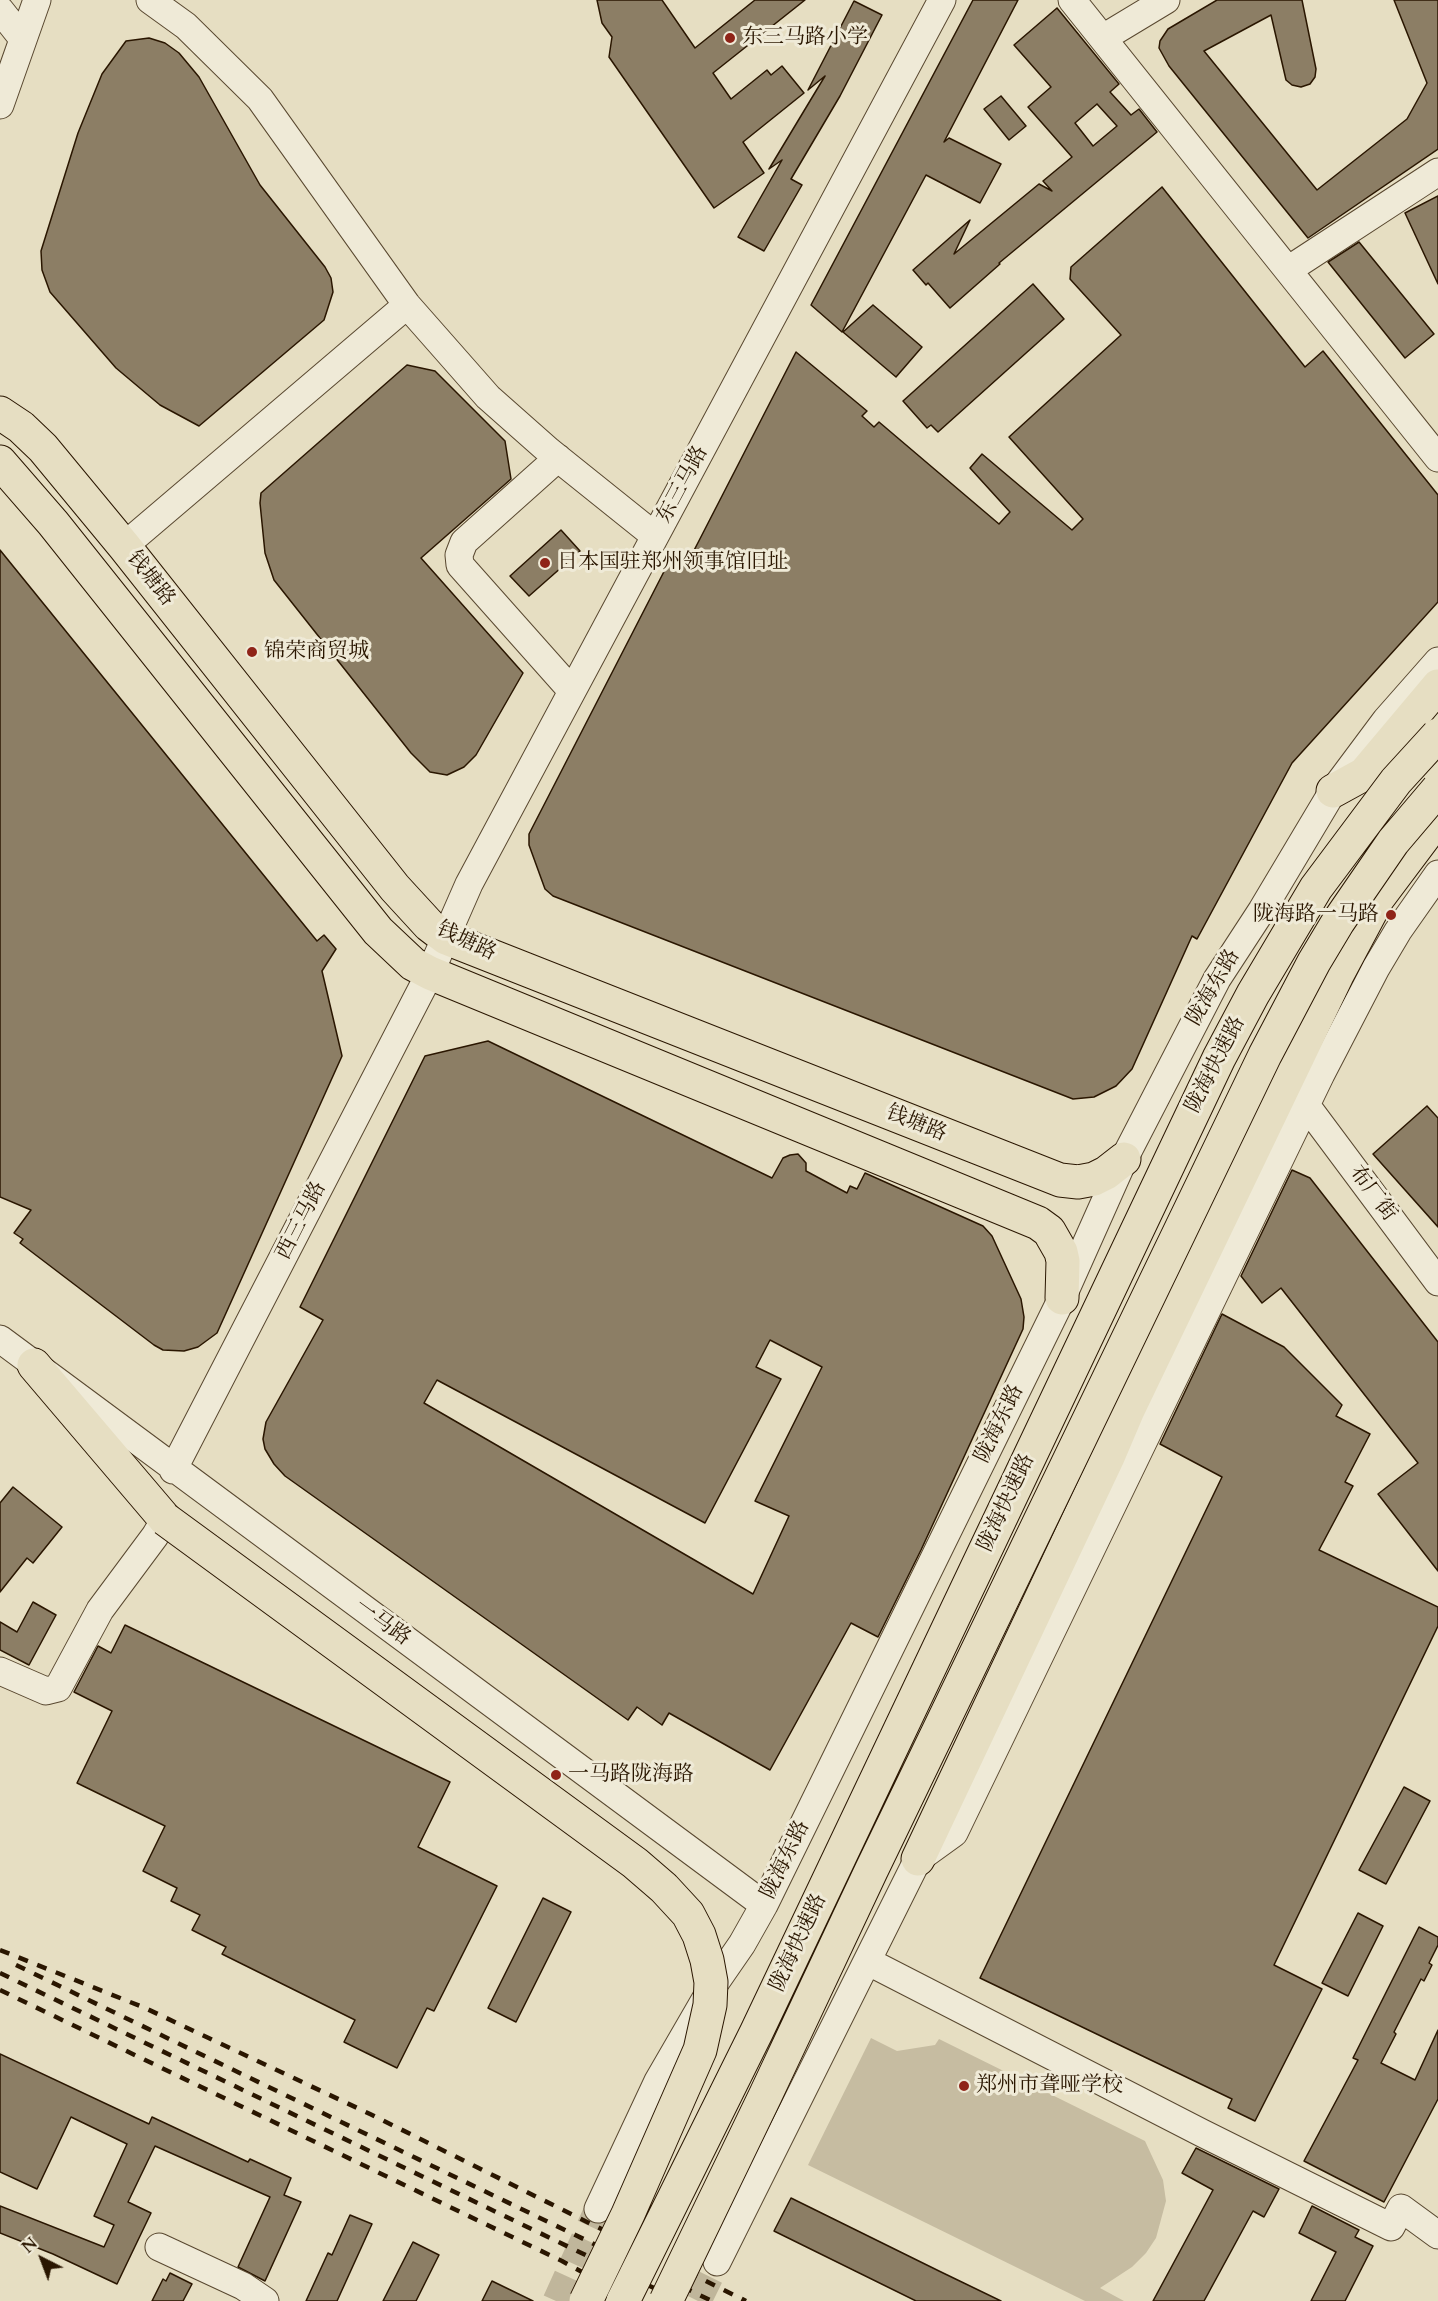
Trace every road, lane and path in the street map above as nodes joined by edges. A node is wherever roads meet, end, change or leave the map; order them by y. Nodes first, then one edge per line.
1 (38, 0) edge
2 (150, 0) edge
3 (1072, 0) edge
4 (1166, 0) edge
5 (932, 4) edge
6 (0, 10) edge
7 (1103, 38) junction
8 (23, 39) junction
9 (0, 105) edge
10 (1438, 172) edge
11 (1288, 270) junction
12 (407, 305) junction
13 (0, 413) edge
14 (558, 458) junction
15 (1438, 458) edge
16 (0, 462) edge
17 (655, 536) junction
18 (124, 546) junction
19 (1438, 662) edge
20 (1438, 686) edge
21 (572, 691) junction
22 (1438, 735) edge
23 (1438, 789) edge
24 (1333, 791) junction
25 (1438, 818) edge
26 (1438, 874) edge
27 (446, 938) junction
28 (430, 973) junction
29 (1306, 1106) junction
30 (1124, 1159) junction
31 (1438, 1282) edge
32 (1062, 1298) junction
33 (0, 1340) edge
34 (34, 1365) junction
35 (173, 1470) junction
36 (165, 1519) junction
37 (0, 1671) edge
38 (918, 1859) junction
39 (765, 1905) junction
40 (869, 1962) junction
41 (598, 2209) tunnel mouth
42 (1438, 2235) edge
43 (159, 2247) dead end
44 (717, 2262) tunnel mouth
45 (265, 2301) edge
46 (586, 2301) edge
47 (623, 2301) edge
48 (666, 2301) edge

1 - 8 street
2 - 12 street
3 - 7 street
4 - 7 street
5 - 17 street, 东三马路
6 - 8 street
7 - 11 street
8 - 9 street
10 - 11 street
11 - 15 street
12 - 14 street
12 - 18 street
13 - 18 main road, 钱塘路
14 - 17 street
14 - 21 street
16 - 28 main road, 钱塘路
17 - 21 street, 东三马路
18 - 27 main road, 钱塘路
19 - 24 street, 陇海东路
20 - 24 main road
21 - 27 street, 东三马路
22 - 47 main road, 陇海快速路, bridge
23 - 48 main road, 陇海快速路, bridge
24 - 30 street, 陇海东路
25 - 38 main road
26 - 29 street
27 - 28 street, 东三马路
27 - 30 main road, 钱塘路
28 - 32 main road, 钱塘路
28 - 35 street, 西三马路
29 - 31 street, 布厂街
29 - 38 street
30 - 32 street, 陇海东路
32 - 39 street, 陇海东路
33 - 34 street, 一马路
34 - 35 street, 一马路
34 - 36 main road
35 - 39 street, 一马路
36 - 37 street
36 - 46 main road, bridge
38 - 40 street
39 - 41 street, 陇海东路
40 - 42 street
40 - 44 street
43 - 45 street

